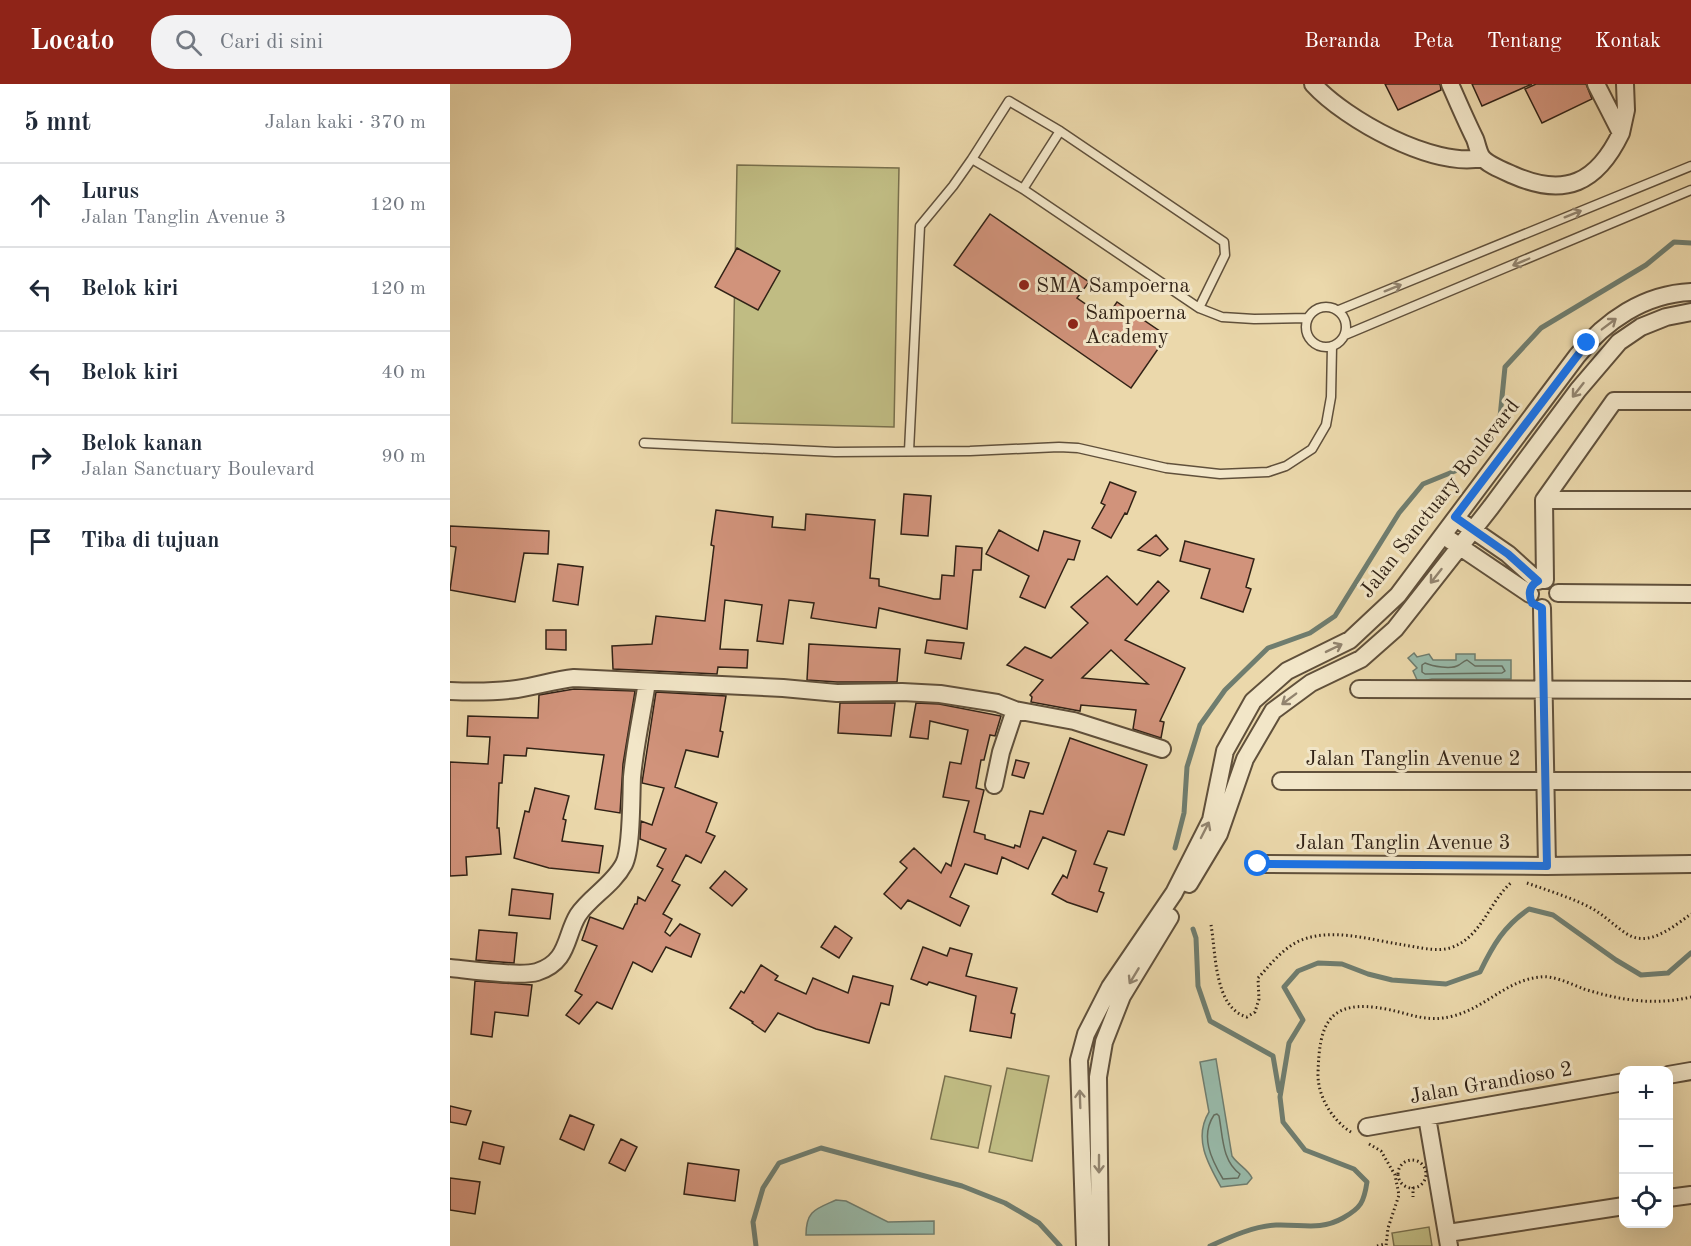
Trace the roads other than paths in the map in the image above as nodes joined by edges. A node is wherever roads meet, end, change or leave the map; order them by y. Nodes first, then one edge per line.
1 (1313, 84) edge
2 (1450, 84) edge
3 (1596, 84) edge
4 (1625, 84) edge
5 (1060, 131) junction
6 (1621, 133) junction
7 (1482, 158) junction
8 (972, 159) junction
9 (1691, 166) edge
10 (1023, 189) junction
11 (1691, 190) edge
12 (1691, 292) edge
13 (1199, 308) junction
14 (1339, 310) junction
15 (1691, 312) edge
16 (1308, 318) junction
17 (1345, 335) junction
18 (1332, 346) junction
19 (1691, 401) edge
20 (644, 443) dead end
21 (909, 452) junction
22 (1544, 500) junction
23 (1691, 500) edge
24 (1455, 518) junction
25 (1472, 530) junction
26 (1442, 535) junction
27 (1459, 547) junction
28 (1538, 585) junction
29 (1558, 594) junction
30 (1691, 594) edge
31 (1542, 608) junction
32 (647, 682) junction
33 (1359, 689) dead end
34 (1544, 690) junction
35 (1691, 690) edge
36 (450, 691) edge
37 (1015, 710) junction
38 (1162, 749) dead end
39 (1281, 781) dead end
40 (1545, 781) junction
41 (1691, 782) edge
42 (994, 785) dead end
43 (1258, 864) dead end
44 (1691, 864) edge
45 (1547, 866) junction
46 (450, 968) edge
47 (1691, 1071) edge
48 (1673, 1074) edge
49 (1619, 1083) edge
50 (1426, 1117) junction
51 (1364, 1136) road end
52 (1691, 1195) edge
53 (1673, 1197) edge
54 (1092, 1200) junction
55 (1619, 1207) edge
56 (1449, 1240) edge
57 (1085, 1246) edge
58 (1100, 1246) edge

1 - 7 street
2 - 7 street
3 - 6 street
4 - 6 street
5 - 8 lane
5 - 10 lane
5 - 13 lane
6 - 7 street
8 - 10 lane
8 - 21 lane
14 -> 9 lane
10 - 13 lane
11 -> 17 lane
24 -> 12 street, Jalan Sanctuary Boulevard
13 - 16 lane
14 - 16 lane
14 - 17 lane
15 -> 25 street, Jalan Sanctuary Boulevard
16 - 18 lane
17 - 18 lane
18 - 21 lane
19 - 22 street
20 - 21 lane
22 - 23 street
22 - 28 street
24 - 25 street
24 - 26 street, Jalan Sanctuary Boulevard
25 - 27 street, Jalan Sanctuary Boulevard
25 - 28 street
26 - 27 street
54 -> 26 street, Jalan Sanctuary Boulevard
27 - 28 street
27 -> 54 street, Jalan Sanctuary Boulevard
28 - 29 street
28 - 31 street
29 - 30 street
29 - 31 street
31 - 34 street
32 - 36 street
32 - 37 street
32 - 46 street
33 - 34 street
34 - 35 street
34 - 40 street
37 - 38 street
37 - 42 street
39 - 40 street, Jalan Tanglin Avenue 2
40 - 41 street, Jalan Tanglin Avenue 2
40 - 45 street
43 - 45 street, Jalan Tanglin Avenue 3
44 - 45 street, Jalan Tanglin Avenue 3
47 - 48 street
49 - 50 street, Jalan Grandioso 2
50 - 51 street, Jalan Grandioso 2
50 - 56 street
52 - 53 street
54 - 57 street, Jalan Sanctuary Boulevard
54 - 58 street, Jalan Sanctuary Boulevard
55 - 56 street

